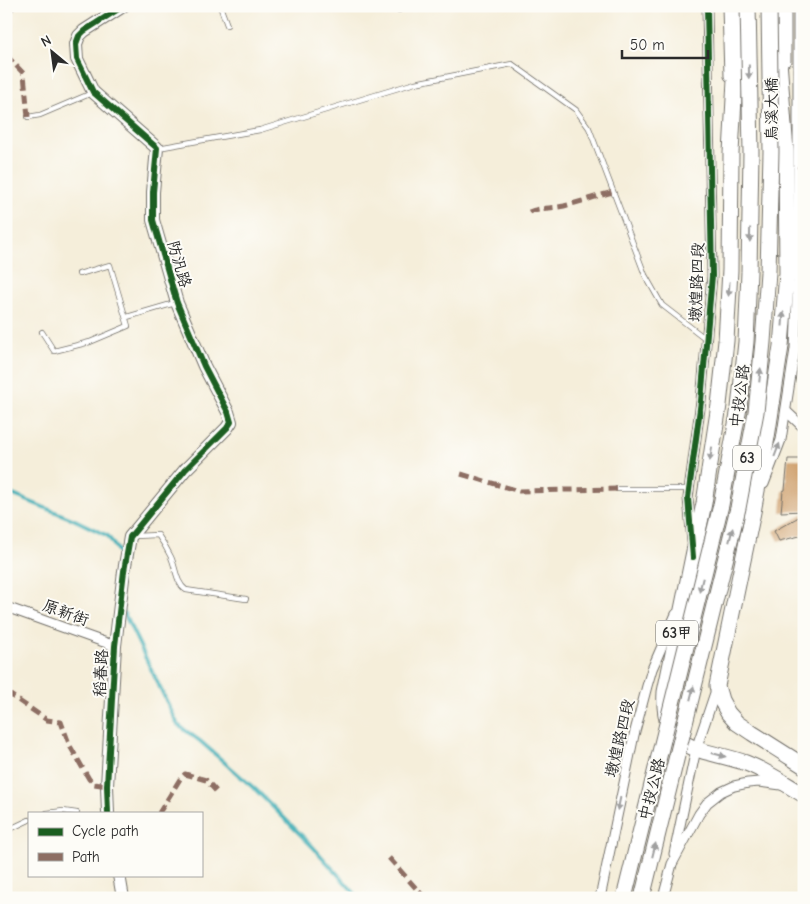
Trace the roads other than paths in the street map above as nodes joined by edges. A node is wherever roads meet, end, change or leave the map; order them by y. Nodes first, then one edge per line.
1 (14, 6) edge
2 (123, 6) edge
3 (220, 6) edge
4 (707, 6) edge
5 (727, 6) edge
6 (737, 6) edge
7 (748, 6) edge
8 (769, 6) edge
9 (777, 6) edge
10 (786, 6) edge
11 (798, 6) edge
12 (6, 12) edge
13 (227, 25) dead end
14 (93, 92) junction
15 (28, 117) dead end
16 (158, 148) junction
17 (786, 151) junction
18 (730, 153) junction
19 (79, 274) dead end
20 (177, 303) junction
21 (126, 317) junction
22 (42, 332) dead end
23 (707, 340) junction
24 (786, 411) junction
25 (804, 428) edge
26 (617, 488) dead end
27 (689, 489) junction
28 (753, 512) junction
29 (130, 537) junction
30 (693, 557) junction
31 (686, 591) junction
32 (246, 599) dead end
33 (6, 607) edge
34 (115, 646) junction
35 (717, 686) junction
36 (696, 749) junction
37 (802, 765) edge
38 (789, 786) junction
39 (804, 795) edge
40 (54, 812) edge
41 (70, 812) edge
42 (108, 812) edge
43 (28, 820) edge
44 (6, 831) edge
45 (672, 864) junction
46 (119, 876) edge
47 (123, 898) edge
48 (600, 898) edge
49 (624, 898) edge
50 (642, 898) edge
51 (663, 898) edge

1 - 12 lane
2 - 14 street
3 - 13 lane
4 - 23 street, 墩煌路四段
5 - 18 street
6 - 18 main road
7 -> 49 main road, 中投公路 / 63, bridge
50 -> 8 main road, 中投公路 / 63, bridge
9 - 17 main road
10 - 17 street, 烏溪大橋
11 - 24 street
14 - 15 lane
14 - 16 street
16 - 20 street, 防汎路
16 - 23 lane
28 -> 17 main road
18 -> 30 main road, 63甲
19 - 21 lane
20 - 21 lane
20 - 29 street, 防汎路
21 - 22 lane
23 - 27 street, 墩煌路四段
24 - 25 street
28 -> 24 street
26 - 27 lane
27 - 30 street, 墩煌路四段
28 - 35 main road
29 - 32 lane
29 - 34 street, 稻春路
30 - 31 main road, 63甲
31 - 36 main road, 63甲
31 -> 48 street, 墩煌路四段
33 - 34 street, 原新街
34 - 42 street, 稻春路
35 - 36 street
35 - 37 main road
36 -> 38 main road, 63甲
36 - 45 street
38 - 39 main road, 63甲
38 - 45 street
40 - 41 lane
43 - 44 lane
45 - 51 street
46 - 47 street

